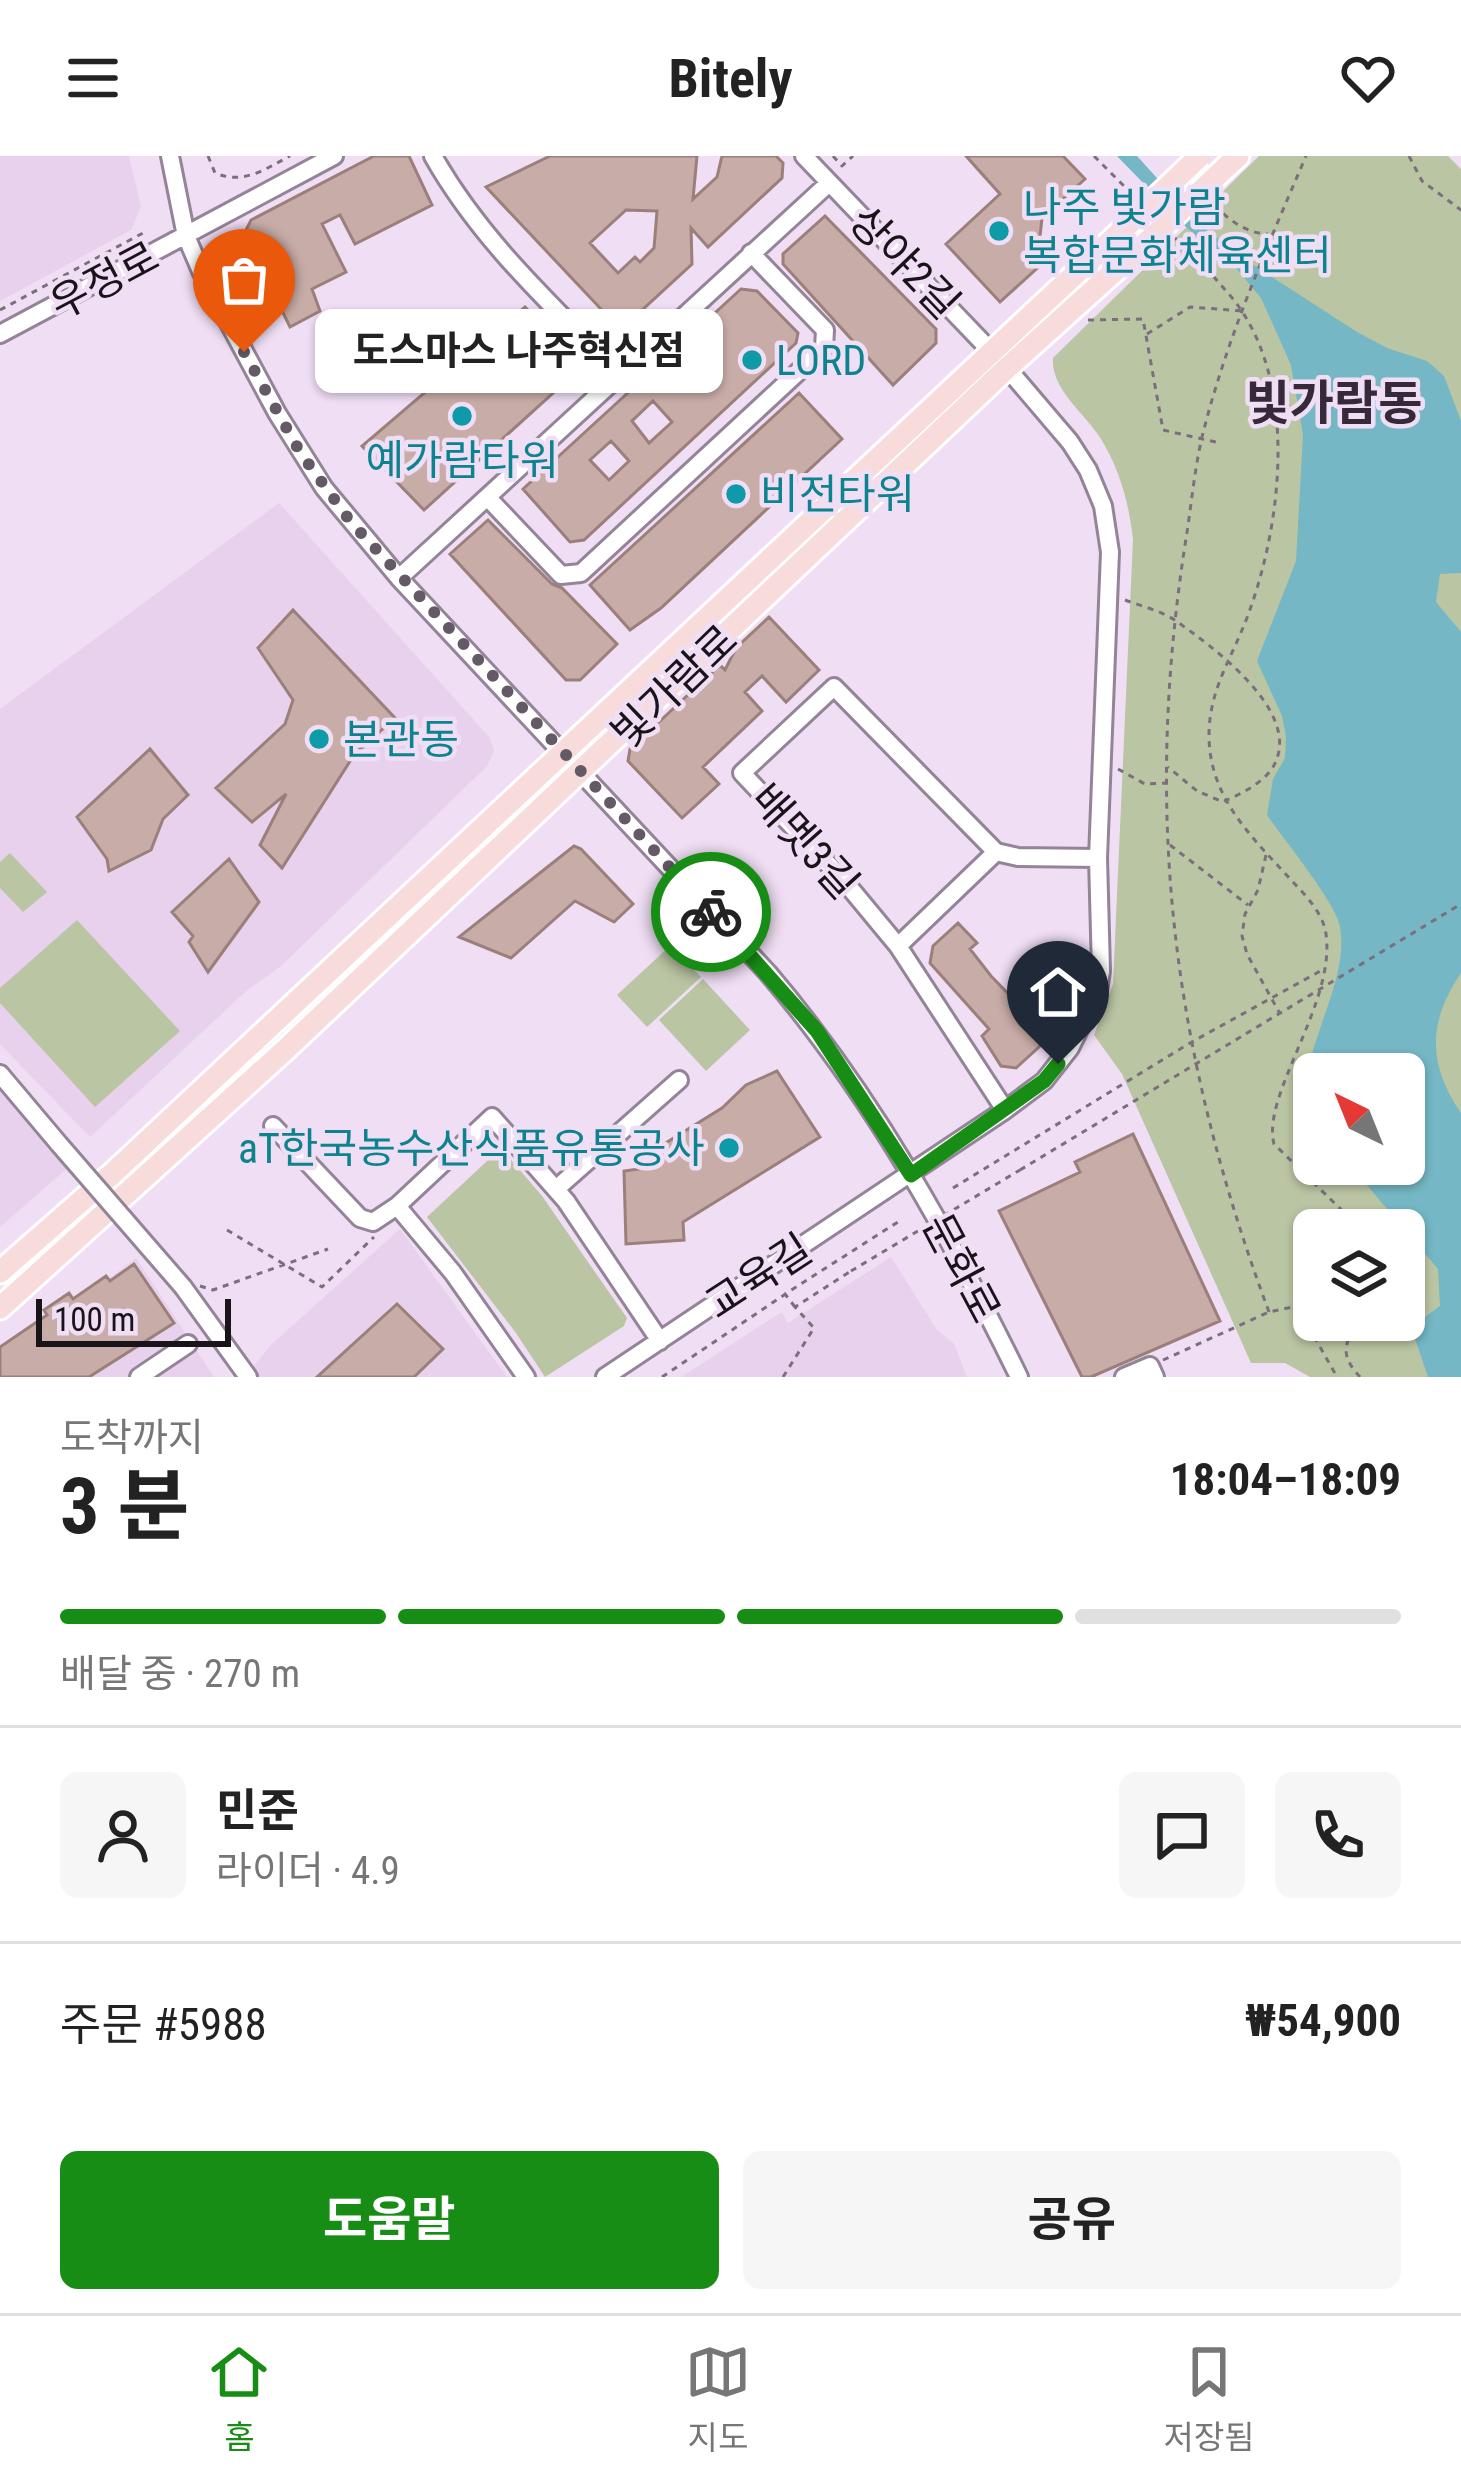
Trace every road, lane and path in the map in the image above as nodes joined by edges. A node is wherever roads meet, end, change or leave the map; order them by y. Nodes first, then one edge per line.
1 (170, 156) edge
2 (208, 156) edge
3 (290, 156) edge
4 (334, 156) edge
5 (434, 156) edge
6 (804, 156) edge
7 (833, 156) edge
8 (853, 156) edge
9 (1200, 156) edge
10 (1306, 156) edge
11 (1409, 156) edge
12 (1231, 163) edge
13 (829, 183) junction
14 (1206, 192) dead end
15 (1461, 210) edge
16 (143, 233) dead end
17 (1270, 234) junction
18 (186, 236) junction
19 (1148, 247) junction
20 (751, 253) junction
21 (0, 310) edge
22 (1243, 311) junction
23 (1080, 320) dead end
24 (0, 334) edge
25 (1145, 335) junction
26 (990, 351) junction
27 (1007, 368) junction
28 (620, 375) junction
29 (1202, 438) junction
30 (1220, 443) dead end
31 (488, 498) junction
32 (399, 578) junction
33 (1123, 599) dead end
34 (1174, 619) junction
35 (1227, 660) junction
36 (562, 752) junction
37 (1166, 766) junction
38 (1116, 768) dead end
39 (582, 773) junction
40 (1166, 783) junction
41 (1223, 802) junction
42 (1168, 844) junction
43 (996, 852) junction
44 (1267, 853) junction
45 (1098, 859) junction
46 (1461, 904) edge
47 (1250, 906) junction
48 (898, 946) junction
49 (1325, 969) junction
50 (1323, 987) junction
51 (1272, 1000) junction
52 (1280, 1014) junction
53 (1190, 1043) junction
54 (1195, 1066) junction
55 (0, 1074) edge
56 (680, 1080) dead end
57 (1005, 1110) junction
58 (273, 1126) dead end
59 (911, 1175) junction
60 (953, 1188) dead end
61 (556, 1189) junction
62 (399, 1209) junction
63 (1340, 1209) edge
64 (901, 1220) dead end
65 (227, 1230) dead end
66 (328, 1250) dead end
67 (285, 1264) junction
68 (0, 1272) edge
69 (187, 1291) junction
70 (785, 1294) junction
71 (795, 1307) junction
72 (0, 1308) edge
73 (1269, 1312) junction
74 (660, 1341) junction
75 (1348, 1341) edge
76 (188, 1344) dead end
77 (1152, 1372) edge
78 (140, 1377) edge
79 (248, 1377) edge
80 (526, 1377) edge
81 (605, 1377) edge
82 (662, 1377) edge
83 (783, 1377) edge
84 (1019, 1377) edge
85 (1124, 1377) edge
86 (1337, 1377) edge
87 (1360, 1377) edge

1 - 18 street, 문화로
2 - 3 path
4 - 18 street, 우정로
5 - 28 street
6 - 13 street, 상야2길
7 - 8 path
9 - 26 main road, 빛가람로, bridge
10 - 17 path
11 - 15 path
12 - 19 main road, 빛가람로, bridge
13 - 20 street
13 - 26 street, 상야2길
14 - 17 path
16 - 21 path
17 - 22 path
18 - 24 street, 우정로
18 - 32 street, 문화로
19 - 22 path
19 - 27 main road, 빛가람로
20 - 28 street
20 - 31 street
22 - 25 path
22 - 29 path
22 - 35 path
23 - 25 path
25 - 29 path
26 - 27 street, 상야2길
26 - 36 main road, 빛가람로
27 - 39 main road, 빛가람로
27 - 45 street
28 - 31 street
29 - 30 path
29 - 34 path
31 - 32 street
32 - 36 street, 문화로
33 - 34 path
34 - 35 path
34 - 37 path
35 - 41 path
35 - 41 path
36 - 39 street, 문화로
36 - 68 main road, 빛가람로
37 - 40 path
37 - 41 path
38 - 40 path
39 - 59 street, 문화로
39 - 72 main road, 빛가람로
40 - 42 path
41 - 44 path
42 - 47 path
42 - 53 path
43 - 45 street
43 - 48 street
43 - 48 street, 배멧3길
44 - 47 path
44 - 49 path
45 - 57 street
46 - 50 path
47 - 51 path
48 - 57 street, 배멧3길
49 - 50 path
49 - 51 path
50 - 52 path
50 - 63 path
51 - 52 path
51 - 53 path
52 - 54 path
53 - 54 path
53 - 60 path
54 - 71 path, bridge
54 - 73 path
55 - 69 street, bridge
56 - 61 street
57 - 59 street
58 - 62 street
59 - 74 street, 교육길
59 - 84 street, 문화로
61 - 62 street
61 - 74 street
62 - 67 path
62 - 80 street
64 - 70 path
65 - 67 path
66 - 67 path
67 - 69 path
69 - 79 street
70 - 71 path
70 - 82 path
71 - 83 path
73 - 77 path
73 - 86 path
74 - 81 street, 교육길
75 - 87 path
76 - 78 street
77 - 85 street

